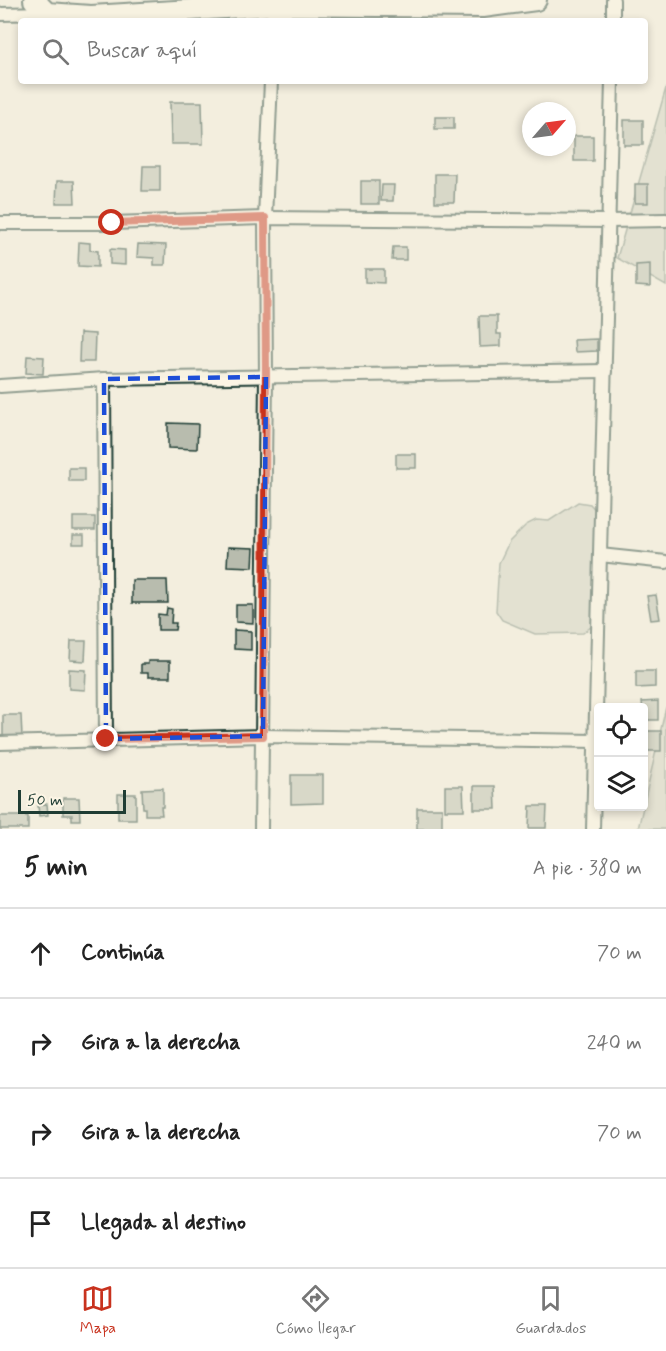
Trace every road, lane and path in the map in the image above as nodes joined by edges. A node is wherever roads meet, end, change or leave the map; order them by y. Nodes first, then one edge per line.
1 (536, 0) edge
2 (613, 0) edge
3 (41, 7) edge
4 (273, 13) edge
5 (0, 14) edge
6 (613, 18) edge
7 (271, 84) edge
8 (612, 84) edge
9 (265, 218) junction
10 (666, 220) edge
11 (609, 221) junction
12 (0, 223) edge
13 (605, 371) junction
14 (266, 377) junction
15 (104, 379) junction
16 (0, 386) edge
17 (600, 555) junction
18 (666, 562) edge
19 (597, 703) edge
20 (263, 736) junction
21 (106, 739) junction
22 (594, 741) edge
23 (0, 743) edge
24 (595, 757) edge
25 (261, 829) edge
26 (593, 829) edge

1 - 4 main road
2 - 6 street
3 - 4 main road
3 - 5 street
7 - 9 street
8 - 11 street
9 - 11 street
9 - 12 street
9 - 14 street
10 - 11 street
11 - 13 street
13 - 14 street
13 - 17 street
14 - 15 street
14 - 20 street
15 - 16 street
15 - 21 street
17 - 18 street
17 - 19 street
20 - 21 street
20 - 22 street
20 - 25 street
21 - 23 street
24 - 26 street

